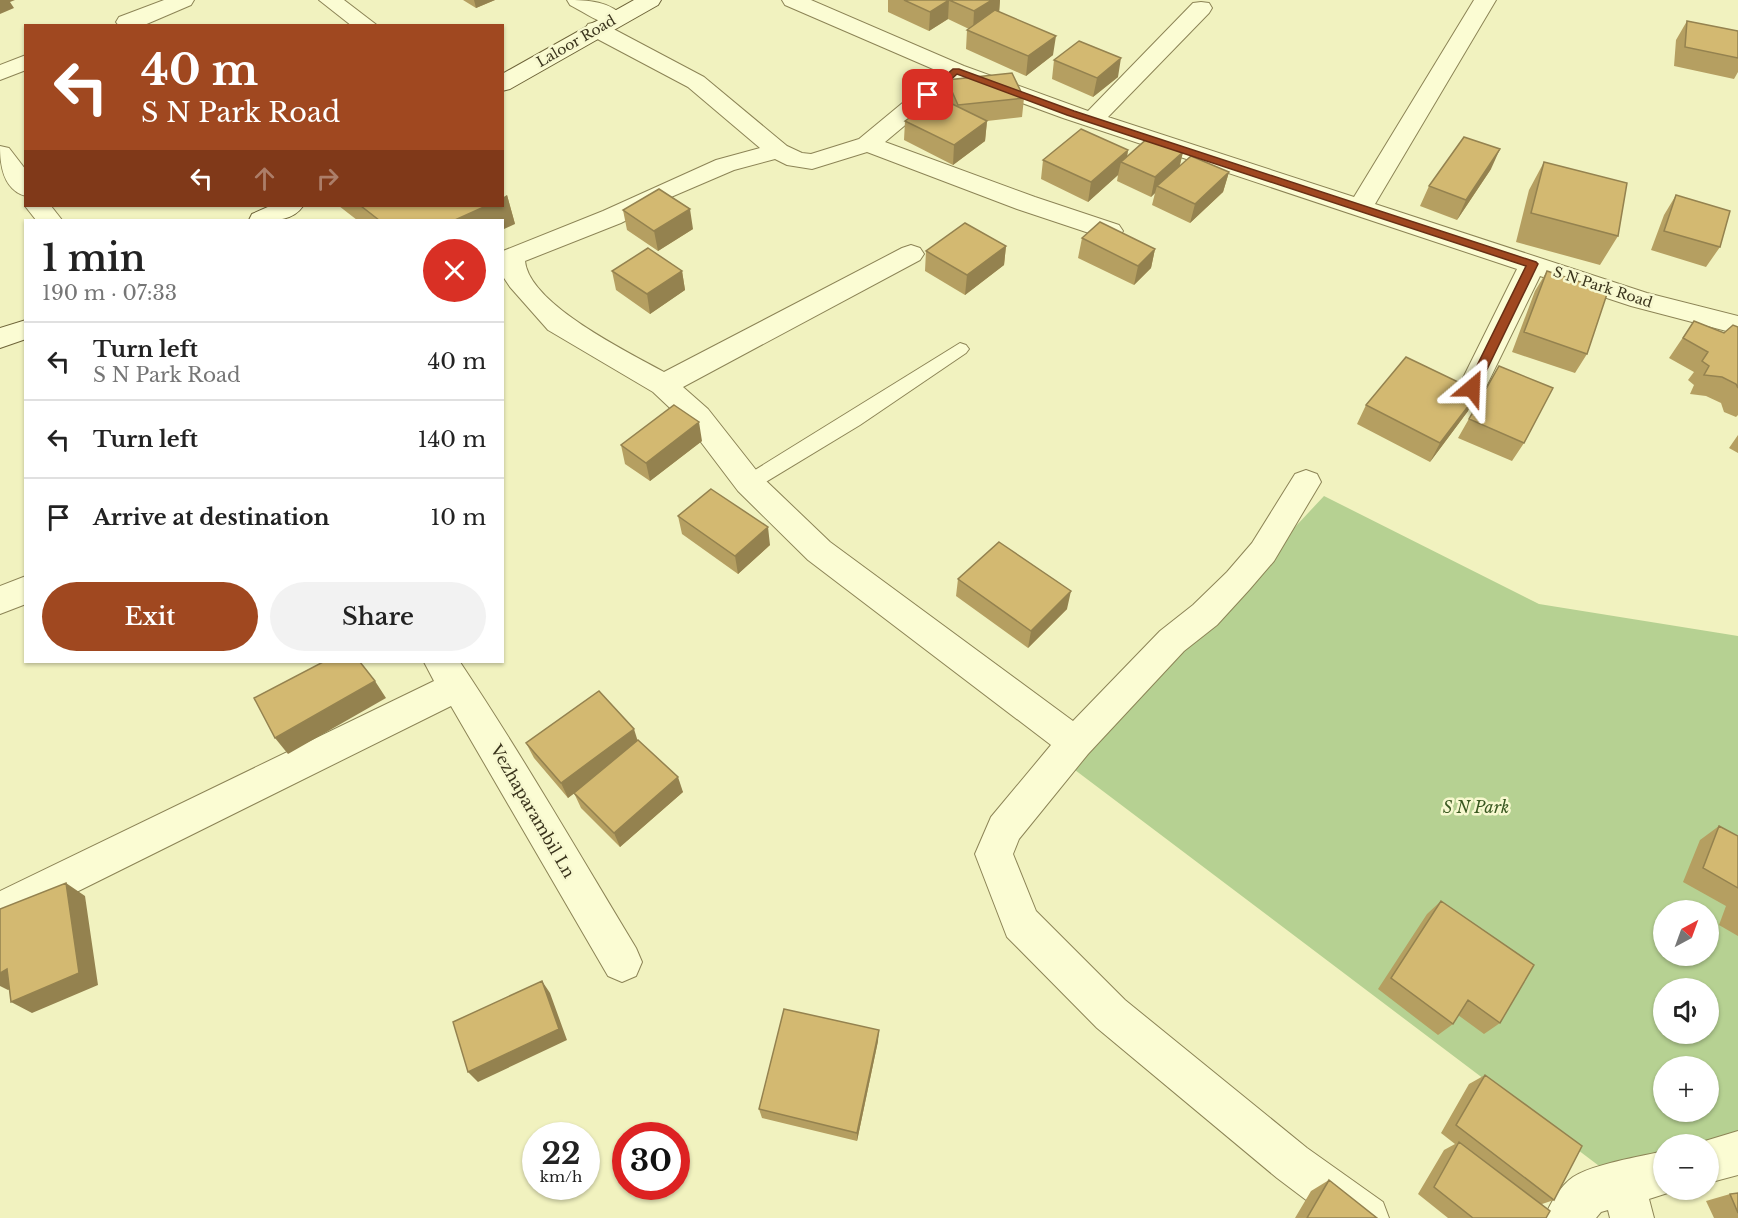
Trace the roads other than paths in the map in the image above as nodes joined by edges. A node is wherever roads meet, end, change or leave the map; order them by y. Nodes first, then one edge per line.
1 (183, 0) edge
2 (330, 0) edge
3 (578, 0) edge
4 (650, 0) edge
5 (793, 0) edge
6 (1485, 0) edge
7 (1201, 8) dead end
8 (125, 24) edge
9 (364, 24) edge
10 (605, 24) junction
11 (24, 64) edge
12 (956, 71) junction
13 (0, 73) edge
14 (504, 83) edge
15 (1092, 120) junction
16 (868, 144) junction
17 (778, 151) junction
18 (0, 153) edge
19 (24, 185) edge
20 (39, 207) edge
21 (288, 207) edge
22 (1359, 209) junction
23 (48, 219) edge
24 (263, 219) edge
25 (1110, 231) edge
26 (911, 254) dead end
27 (1533, 264) junction
28 (1738, 325) edge
29 (24, 329) edge
30 (0, 338) edge
31 (960, 349) dead end
32 (663, 385) junction
33 (1472, 388) edge
34 (1306, 482) dead end
35 (749, 483) junction
36 (24, 591) edge
37 (0, 601) edge
38 (449, 674) edge
39 (1075, 743) junction
40 (0, 911) edge
41 (621, 962) dead end
42 (1738, 1153) edge
43 (1719, 1158) edge
44 (1640, 1192) edge
45 (1367, 1218) edge
46 (1566, 1218) edge

1 - 8 street
2 - 9 street
3 - 10 street
4 - 10 street, Laloor Road
5 - 12 street, S N Park Road
6 - 22 street
7 - 15 street
10 - 14 street, Laloor Road
10 - 17 street
11 - 13 street
12 - 15 street, S N Park Road
12 - 16 street
15 - 22 street, S N Park Road
16 - 17 street
16 - 25 street
17 - 32 street
18 - 19 street
20 - 23 street
21 - 24 street
22 - 27 street, S N Park Road
26 - 32 street
27 - 28 street, S N Park Road
27 - 33 street
29 - 30 street
31 - 35 lane
32 - 35 street
34 - 39 street
35 - 39 street
36 - 37 street
38 - 40 street
38 - 41 street, Vezhaparambil Ln
39 - 45 street
42 - 43 street
44 - 46 street

